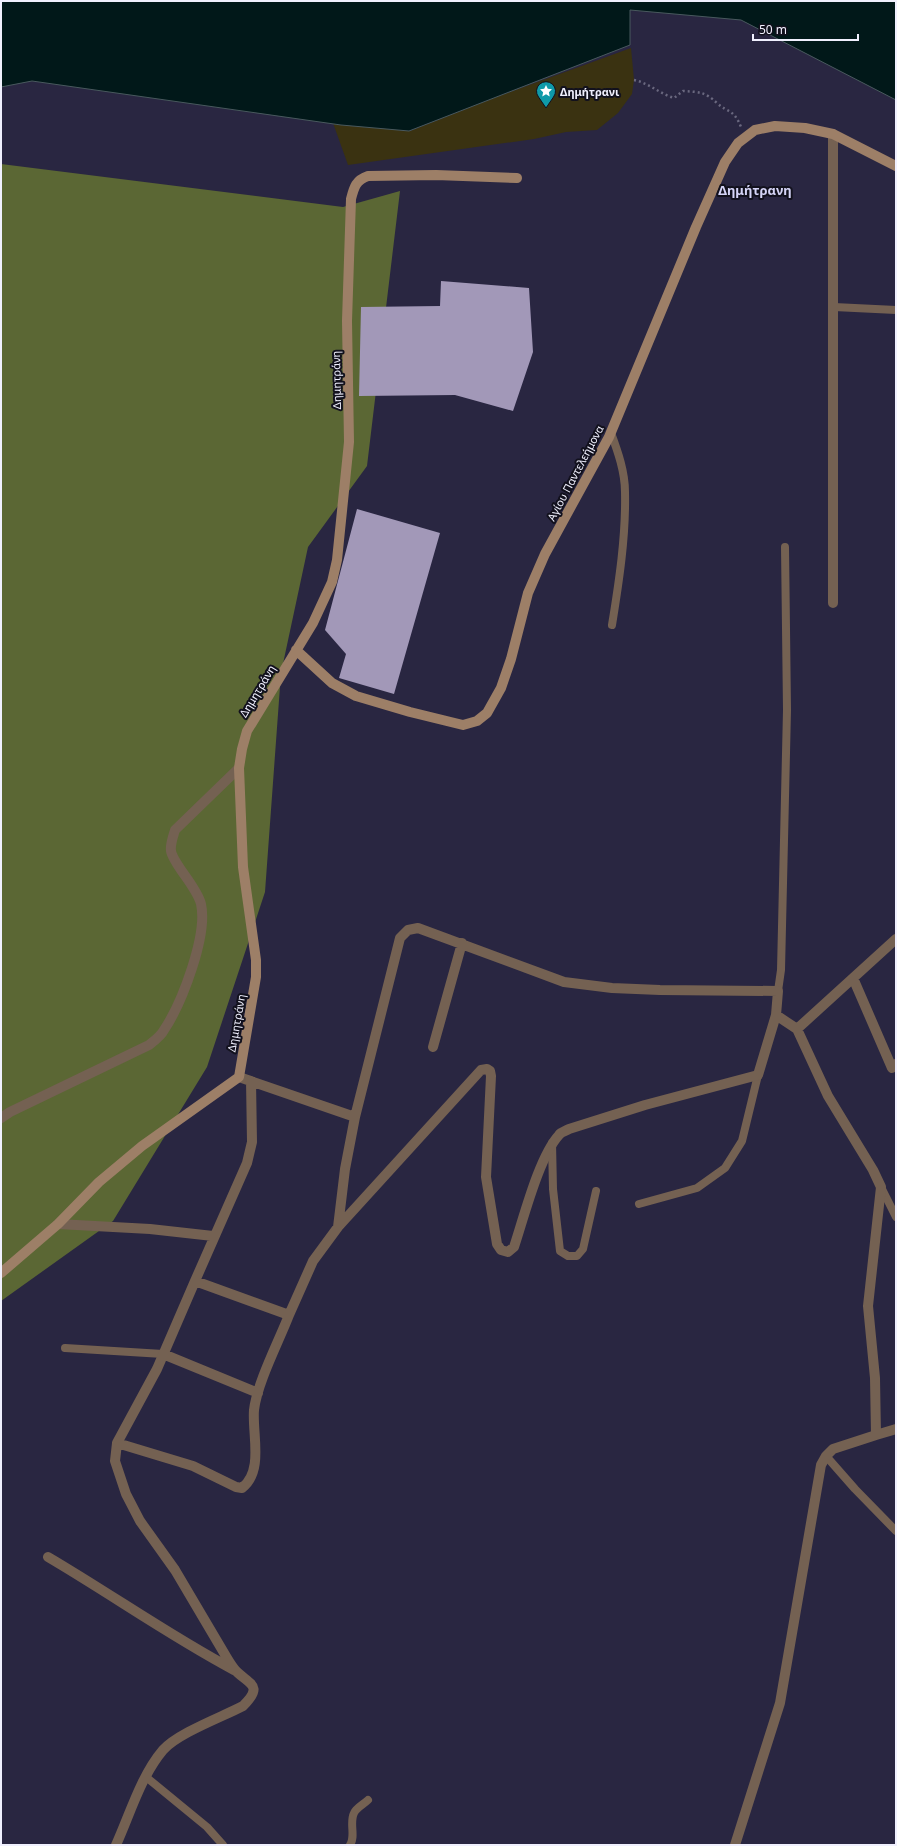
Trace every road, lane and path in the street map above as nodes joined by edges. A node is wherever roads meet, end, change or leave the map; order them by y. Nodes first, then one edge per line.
1 (634, 80) dead end
2 (833, 134) junction
3 (747, 135) junction
4 (896, 166) edge
5 (518, 178) dead end
6 (834, 306) junction
7 (896, 310) edge
8 (611, 433) junction
9 (785, 547) dead end
10 (832, 603) dead end
11 (612, 626) dead end
12 (296, 650) junction
13 (239, 768) junction
14 (896, 939) edge
15 (462, 943) junction
16 (853, 978) junction
17 (778, 992) junction
18 (776, 1015) junction
19 (798, 1029) junction
20 (433, 1047) dead end
21 (895, 1069) edge
22 (758, 1075) junction
23 (239, 1077) junction
24 (251, 1081) junction
25 (355, 1117) junction
26 (1, 1118) edge
27 (552, 1143) junction
28 (881, 1187) junction
29 (596, 1191) dead end
30 (639, 1204) dead end
31 (896, 1217) edge
32 (58, 1224) junction
33 (338, 1227) junction
34 (213, 1236) junction
35 (1, 1273) edge
36 (195, 1281) junction
37 (289, 1316) junction
38 (65, 1348) dead end
39 (163, 1354) junction
40 (258, 1392) junction
41 (896, 1429) edge
42 (876, 1435) junction
43 (117, 1443) junction
44 (826, 1456) junction
45 (896, 1531) edge
46 (48, 1557) dead end
47 (236, 1671) junction
48 (146, 1777) junction
49 (368, 1800) dead end
50 (116, 1845) edge
51 (223, 1845) edge
52 (350, 1845) edge
53 (735, 1845) edge

1 - 3 path
2 - 3 street, Αγίου Παντελεήμονα
2 - 4 street, Αγίου Παντελεήμονα
2 - 6 street
3 - 8 street, Αγίου Παντελεήμονα
5 - 12 street, Δημητράνη
6 - 7 lane
6 - 10 street
8 - 11 lane
8 - 12 street, Αγίου Παντελεήμονα
9 - 17 lane
12 - 13 street, Δημητράνη
13 - 23 street, Δημητράνη
13 - 26 street
14 - 16 street
15 - 17 street
15 - 20 street
15 - 25 street
16 - 19 street
16 - 21 street
17 - 18 street
18 - 19 street
18 - 22 street
19 - 28 street
22 - 27 street
22 - 30 lane
23 - 24 street
23 - 32 street
24 - 25 street
24 - 34 street
25 - 33 street
27 - 29 lane
27 - 33 street
28 - 31 lane
28 - 42 street
32 - 34 street
32 - 35 street
33 - 37 street
34 - 36 street
36 - 37 street
36 - 39 street
37 - 40 street
38 - 39 lane
39 - 40 street
39 - 43 street
40 - 43 street
41 - 42 street
42 - 44 street
43 - 47 street
44 - 45 lane
44 - 53 street
46 - 47 street
47 - 48 street
48 - 50 street
48 - 51 lane
49 - 52 lane

